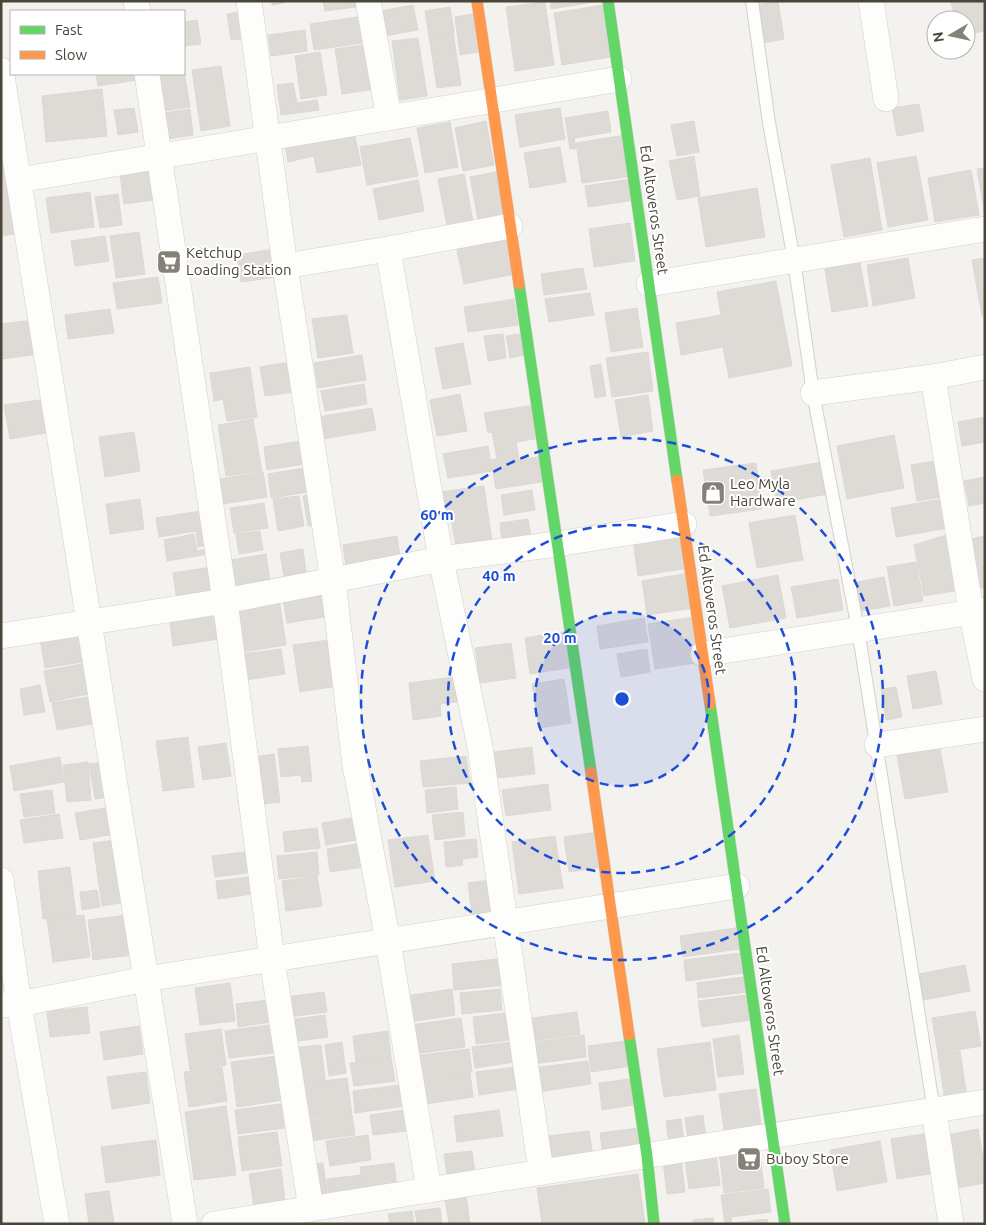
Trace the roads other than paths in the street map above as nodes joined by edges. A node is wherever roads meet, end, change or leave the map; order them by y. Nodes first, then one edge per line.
1 (249, 1) edge
2 (368, 1) edge
3 (477, 1) edge
4 (608, 1) edge
5 (752, 1) edge
6 (871, 1) edge
7 (1, 70) edge
8 (147, 75) edge
9 (620, 79) junction
10 (886, 99) dead end
11 (492, 101) junction
12 (389, 118) junction
13 (269, 138) junction
14 (160, 157) junction
15 (19, 180) junction
16 (510, 226) junction
17 (985, 229) edge
18 (388, 250) junction
19 (794, 260) junction
20 (285, 266) junction
21 (650, 284) junction
22 (985, 367) edge
23 (933, 377) junction
24 (813, 393) junction
25 (684, 524) junction
26 (557, 544) junction
27 (441, 559) junction
28 (333, 581) junction
29 (225, 600) junction
30 (978, 610) edge
31 (90, 623) junction
32 (858, 629) junction
33 (1, 636) edge
34 (703, 654) junction
35 (985, 679) edge
36 (985, 729) edge
37 (877, 746) junction
38 (1, 880) edge
39 (737, 886) junction
40 (611, 906) junction
41 (506, 922) junction
42 (388, 941) junction
43 (272, 959) junction
44 (146, 979) junction
45 (10, 1005) edge
46 (985, 1102) edge
47 (934, 1111) junction
48 (773, 1136) junction
49 (648, 1156) junction
50 (541, 1172) junction
51 (430, 1190) junction
52 (311, 1209) junction
53 (57, 1224) edge
54 (185, 1224) edge
55 (214, 1224) edge
56 (654, 1224) edge
57 (785, 1224) edge
58 (951, 1224) edge

1 - 13 street
2 - 12 street
3 - 11 street
4 - 9 street, Ed Altoveros Street
5 - 19 lane
6 - 10 street
7 - 15 street
8 - 14 street
9 - 11 street
9 - 21 street, Ed Altoveros Street
11 - 12 street
11 - 16 street
12 - 13 street
13 - 14 street
13 - 20 street
14 - 15 street
14 - 29 street
15 - 31 street
16 - 18 street
16 - 26 street
17 - 19 street
18 - 20 street
18 - 27 street
19 - 21 street
19 - 24 lane
20 - 28 street
21 - 25 street, Ed Altoveros Street
22 - 23 street
23 - 24 street
23 - 30 street
24 - 32 lane
25 - 26 street
25 - 34 street, Ed Altoveros Street
26 - 27 street
26 - 40 street
27 - 28 street
27 - 41 street
28 - 29 street
28 - 42 street
29 - 31 street
29 - 43 street
30 - 32 street
30 - 35 street
31 - 33 street
31 - 44 street
32 - 34 street
32 - 37 lane
34 - 39 street, Ed Altoveros Street
36 - 37 street
37 - 47 lane
38 - 45 street
39 - 40 street
39 - 48 street, Ed Altoveros Street
40 - 41 street
40 - 49 street
41 - 42 street
41 - 50 street
42 - 43 street
42 - 51 street
43 - 44 street
43 - 52 street
44 - 45 street
44 - 54 street
45 - 53 street
46 - 47 street
47 - 48 street
47 - 58 street
48 - 49 street
48 - 57 street, Ed Altoveros Street
49 - 50 street
49 - 56 street
50 - 51 street
51 - 52 street
52 - 55 street

